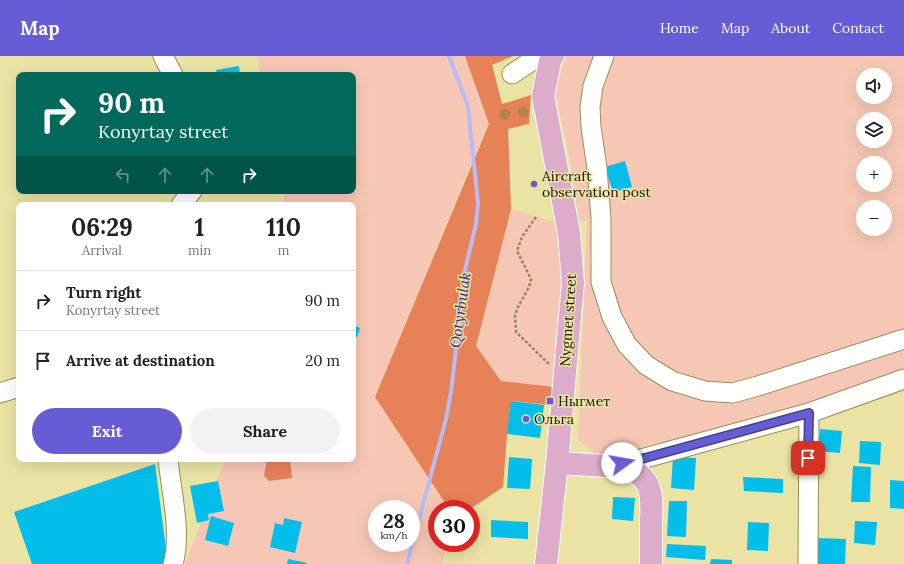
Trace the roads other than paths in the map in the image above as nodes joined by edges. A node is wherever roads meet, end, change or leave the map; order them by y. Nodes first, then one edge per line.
1 (163, 56) edge
2 (604, 56) edge
3 (547, 57) edge
4 (171, 72) edge
5 (512, 74) dead end
6 (190, 194) edge
7 (183, 202) edge
8 (904, 339) edge
9 (904, 379) edge
10 (16, 388) edge
11 (0, 393) edge
12 (809, 413) junction
13 (168, 462) edge
14 (557, 463) junction
15 (611, 466) junction
16 (173, 564) edge
17 (546, 564) edge
18 (651, 564) edge
19 (808, 564) edge

1 - 4 street
2 - 8 street
3 - 5 street
3 - 14 main road, Nygmet street
6 - 7 street
9 - 12 street
10 - 11 street
12 - 15 street
12 - 19 street
13 - 16 street
14 - 15 main road
14 - 17 main road, Nygmet street
15 - 18 main road

